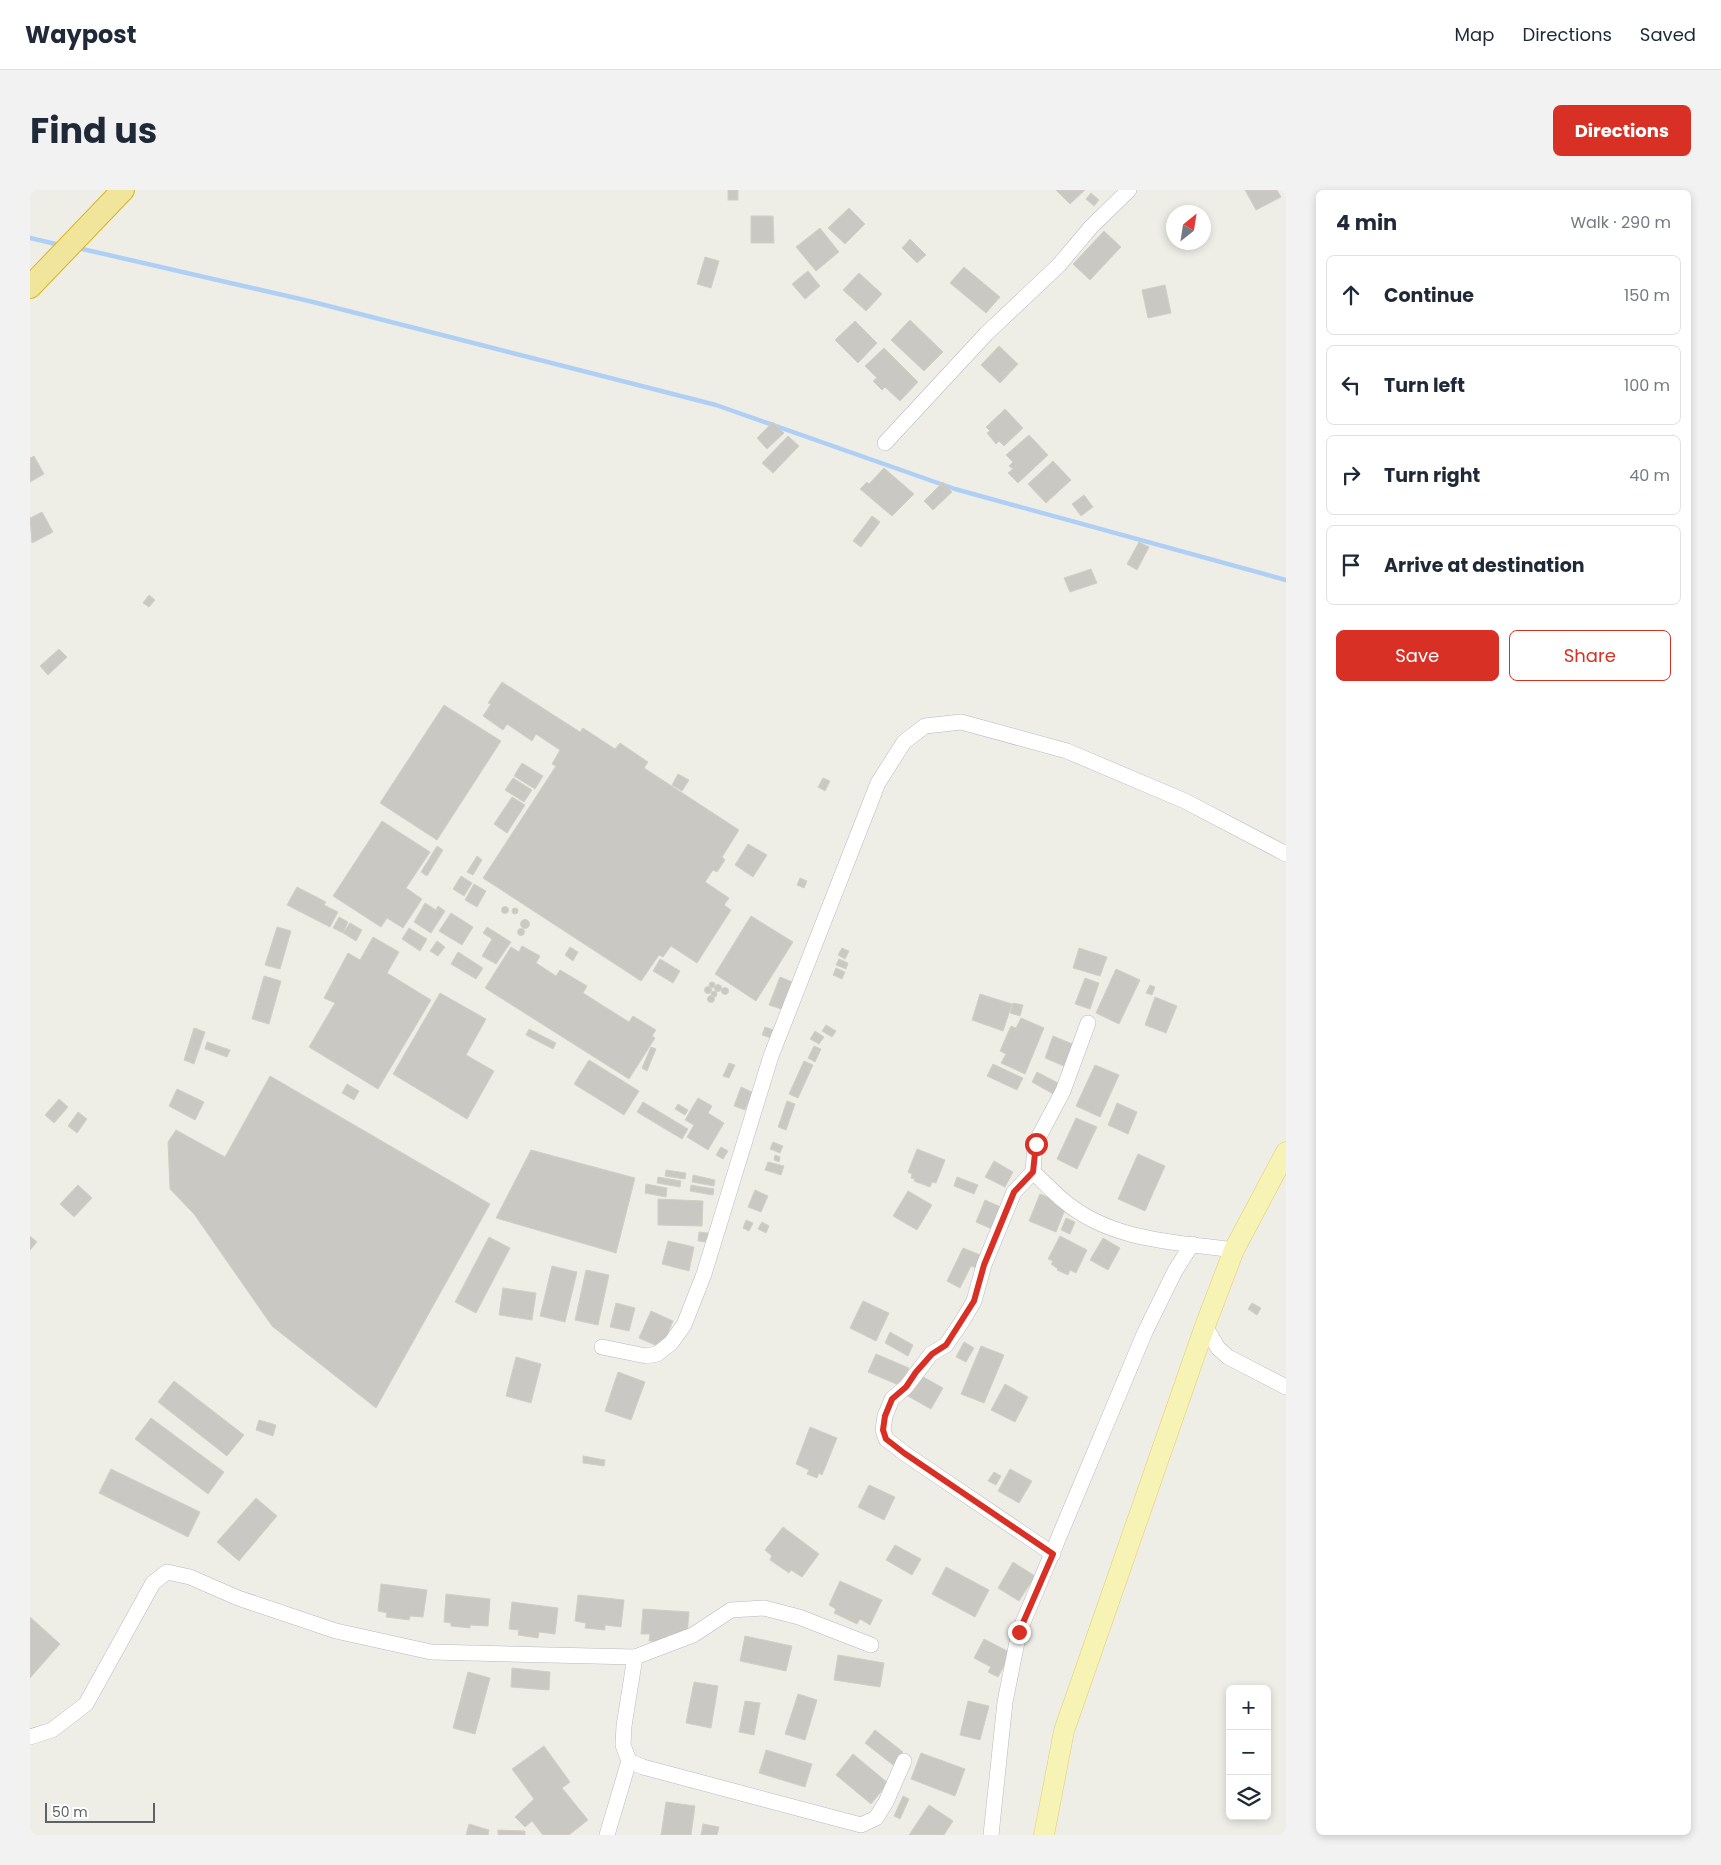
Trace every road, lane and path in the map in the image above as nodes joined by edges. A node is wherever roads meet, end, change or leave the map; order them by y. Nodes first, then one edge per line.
1 (123, 190) edge
2 (1129, 190) edge
3 (30, 287) edge
4 (885, 443) dead end
5 (1286, 854) edge
6 (1088, 1023) dead end
7 (1286, 1152) edge
8 (1033, 1172) junction
9 (1192, 1244) junction
10 (1234, 1250) junction
11 (1205, 1326) junction
12 (602, 1347) dead end
13 (1286, 1387) edge
14 (1053, 1554) junction
15 (871, 1645) dead end
16 (635, 1657) junction
17 (30, 1737) edge
18 (629, 1761) junction
19 (904, 1761) dead end
20 (606, 1835) edge
21 (991, 1835) edge
22 (1044, 1835) edge

1 - 3 highway
2 - 4 street
5 - 12 street
6 - 8 street
7 - 10 main road
8 - 9 street
8 - 14 street
9 - 10 street
9 - 14 street
10 - 11 main road
11 - 13 street
11 - 22 main road
14 - 21 street
15 - 16 street
16 - 17 street
16 - 18 street
18 - 19 street
18 - 20 street

